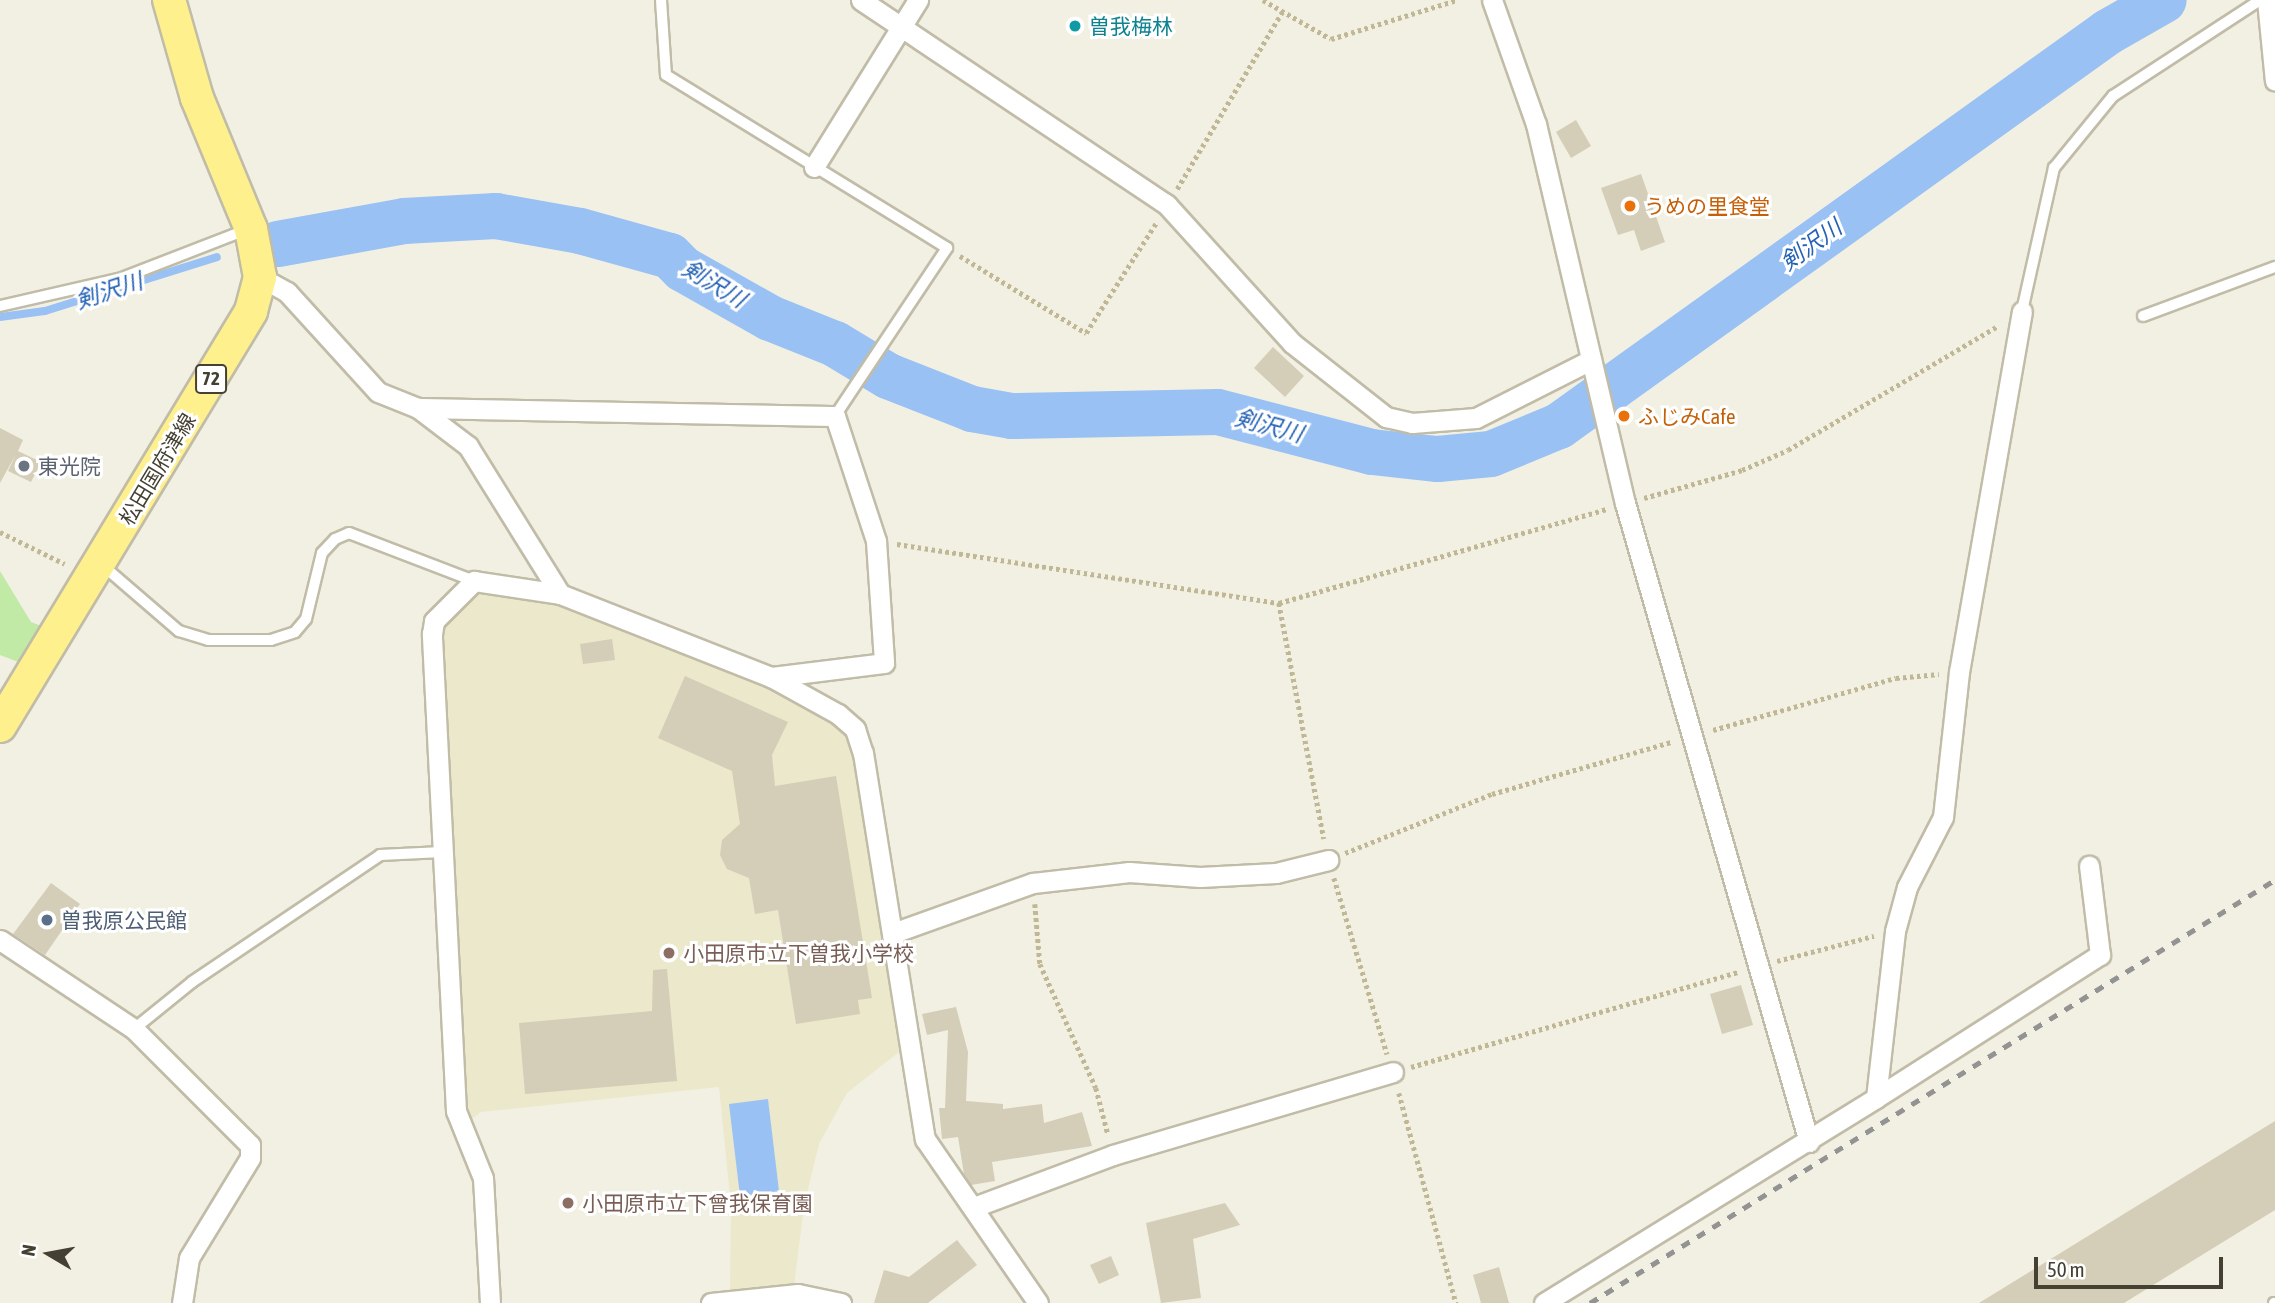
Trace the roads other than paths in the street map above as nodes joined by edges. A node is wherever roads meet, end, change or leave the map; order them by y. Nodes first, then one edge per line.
1 (169, 0) edge
2 (661, 0) edge
3 (861, 0) edge
4 (918, 0) edge
5 (1492, 0) edge
6 (2259, 0) edge
7 (2267, 0) edge
8 (901, 25) junction
9 (2275, 81) edge
10 (814, 167) junction
11 (251, 229) junction
12 (2275, 267) edge
13 (260, 277) junction
14 (0, 306) edge
15 (2022, 312) joint
16 (2143, 316) dead end
17 (1592, 367) junction
18 (418, 408) junction
19 (835, 416) junction
20 (97, 570) junction
21 (474, 581) junction
22 (561, 594) junction
23 (771, 677) junction
24 (0, 726) edge
25 (442, 852) junction
26 (1328, 860) road end
27 (2089, 866) dead end
28 (892, 933) junction
29 (0, 940) edge
30 (134, 1029) junction
31 (1393, 1072) road end
32 (1876, 1098) junction
33 (1809, 1142) junction
34 (974, 1207) junction
35 (182, 1303) edge
36 (490, 1303) edge
37 (711, 1303) edge
38 (841, 1303) edge
39 (1038, 1303) edge
40 (1544, 1303) edge

1 - 11 main road, 松田国府津線 / 72
2 - 10 lane
3 - 8 street
4 - 8 street
5 - 17 street
6 - 15 lane
7 - 9 street
8 - 10 street
8 - 17 street
10 - 19 lane
11 - 13 main road, 松田国府津線 / 72
11 - 14 lane
12 - 16 lane
13 - 18 street
13 - 20 main road, 松田国府津線 / 72
15 - 32 street
17 - 33 street
18 - 19 street
18 - 22 street
19 - 23 street
20 - 21 lane
20 - 24 main road, 松田国府津線 / 72
21 - 22 street
21 - 25 street
22 - 23 street
23 - 28 street
25 - 30 lane
25 - 36 street
26 - 28 street
27 - 32 street
28 - 34 street
29 - 30 street
30 - 35 street
31 - 34 street
32 - 33 street
33 - 40 street
34 - 39 street
37 - 38 street

